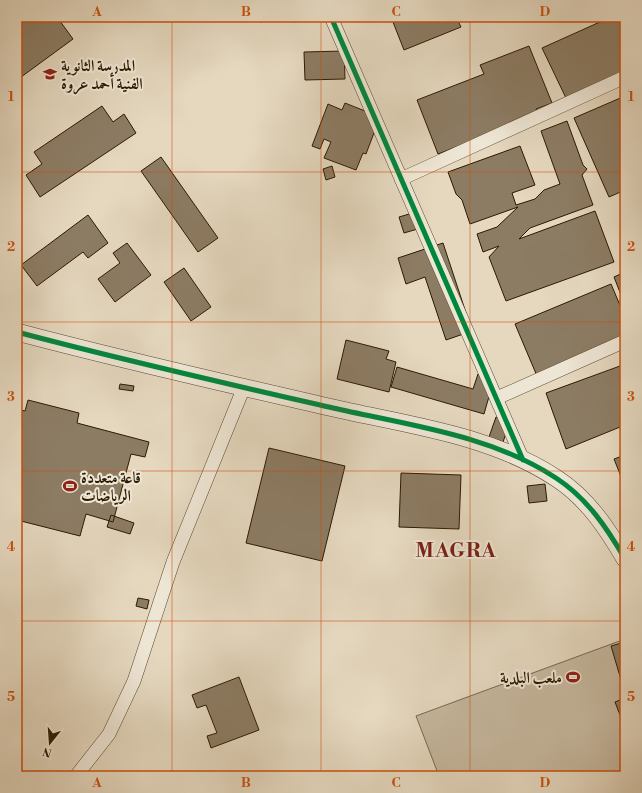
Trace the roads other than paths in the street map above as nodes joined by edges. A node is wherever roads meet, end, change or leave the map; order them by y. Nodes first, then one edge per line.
1 (331, 17) edge
2 (625, 77) edge
3 (401, 178) junction
4 (17, 332) edge
5 (625, 341) edge
6 (244, 388) junction
7 (496, 398) junction
8 (523, 460) junction
9 (625, 559) edge
10 (76, 776) edge

1 - 3 street
2 - 3 street
3 - 7 street
4 - 6 street
5 - 7 street
6 - 8 street
6 - 10 street
7 - 8 street
8 - 9 street

